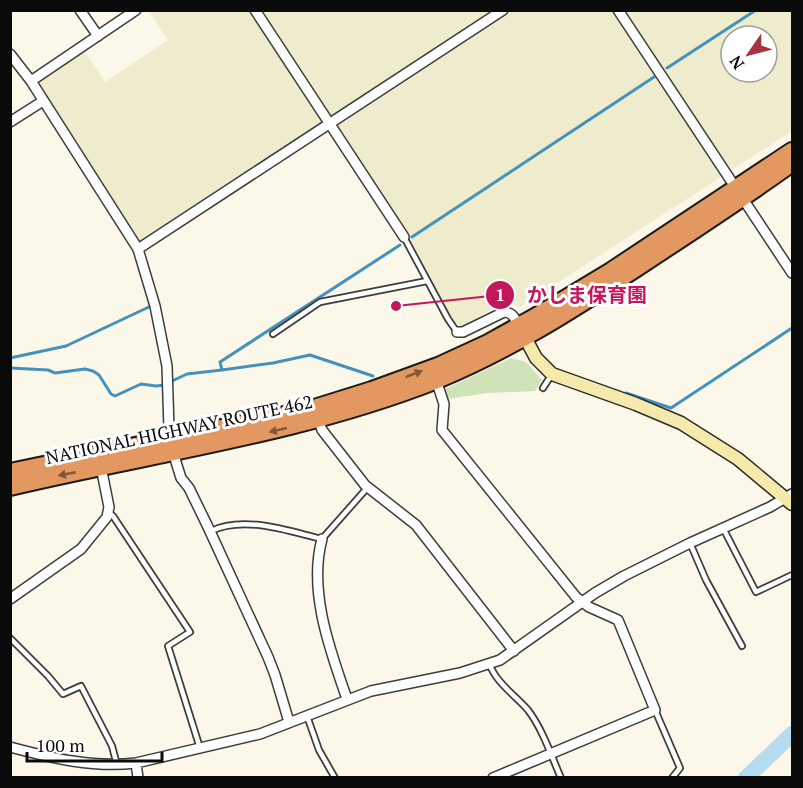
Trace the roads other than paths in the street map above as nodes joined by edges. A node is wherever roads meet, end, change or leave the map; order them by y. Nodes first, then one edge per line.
1 (80, 10) edge
2 (136, 10) edge
3 (255, 10) edge
4 (503, 10) edge
5 (618, 10) edge
6 (98, 36) junction
7 (10, 54) edge
8 (31, 81) junction
9 (43, 100) junction
10 (10, 122) edge
11 (329, 124) junction
12 (792, 151) edge
13 (792, 163) edge
14 (739, 193) junction
15 (404, 237) joint
16 (138, 249) junction
17 (792, 273) edge
18 (427, 281) junction
19 (457, 332) joint
20 (522, 332) junction
21 (273, 334) dead end
22 (552, 374) junction
23 (436, 380) junction
24 (543, 388) dead end
25 (318, 419) junction
26 (171, 445) junction
27 (100, 467) junction
28 (10, 472) edge
29 (10, 487) edge
30 (368, 488) junction
31 (790, 499) edge
32 (108, 512) junction
33 (723, 528) junction
34 (210, 531) junction
35 (322, 539) junction
36 (690, 543) junction
37 (792, 575) edge
38 (10, 599) edge
39 (582, 602) junction
40 (10, 638) edge
41 (742, 646) dead end
42 (514, 651) junction
43 (489, 663) junction
44 (347, 699) junction
45 (655, 710) junction
46 (307, 716) junction
47 (289, 722) junction
48 (10, 747) edge
49 (200, 748) junction
50 (550, 753) junction
51 (136, 763) junction
52 (117, 765) junction
53 (138, 777) edge
54 (335, 777) edge
55 (493, 777) edge
56 (561, 777) edge
57 (672, 777) edge

1 - 6 street
2 - 6 street
3 - 11 street
4 - 11 street
5 - 14 street
6 - 8 street
7 - 8 street
8 - 9 street
9 - 10 street
9 - 16 street
11 - 15 street
11 - 16 street
12 - 14 highway, NATIONAL HIGHWAY ROUTE 462
13 - 14 highway, NATIONAL HIGHWAY ROUTE 462
14 - 17 street
14 - 20 highway, NATIONAL HIGHWAY ROUTE 462
15 - 18 lane
16 - 26 street
18 - 19 lane
18 - 21 lane
19 - 20 street
20 - 22 street
20 - 23 highway, NATIONAL HIGHWAY ROUTE 462
26 -> 20 highway, NATIONAL HIGHWAY ROUTE 462
22 - 24 lane
22 - 31 street
23 - 25 highway, NATIONAL HIGHWAY ROUTE 462
23 - 39 street
25 -> 26 highway, NATIONAL HIGHWAY ROUTE 462
25 - 30 street
26 - 27 highway, NATIONAL HIGHWAY ROUTE 462
26 - 28 highway, NATIONAL HIGHWAY ROUTE 462
26 - 34 street
27 -> 29 highway, NATIONAL HIGHWAY ROUTE 462
27 - 32 street
30 - 35 lane
30 - 42 street
31 - 33 street
32 - 38 street
32 - 49 lane
33 - 36 street
33 - 37 lane
34 - 35 lane
34 - 47 street
35 - 44 street
36 - 39 street
36 - 41 lane
39 - 42 street
39 - 45 street
40 - 52 lane
42 - 43 street
43 - 44 street
43 - 50 lane
44 - 46 street
45 - 50 street
45 - 57 lane
46 - 47 street
46 - 54 lane
47 - 49 street
48 - 52 street
49 - 51 street
50 - 55 street
50 - 56 lane
51 - 52 street
51 - 53 street

